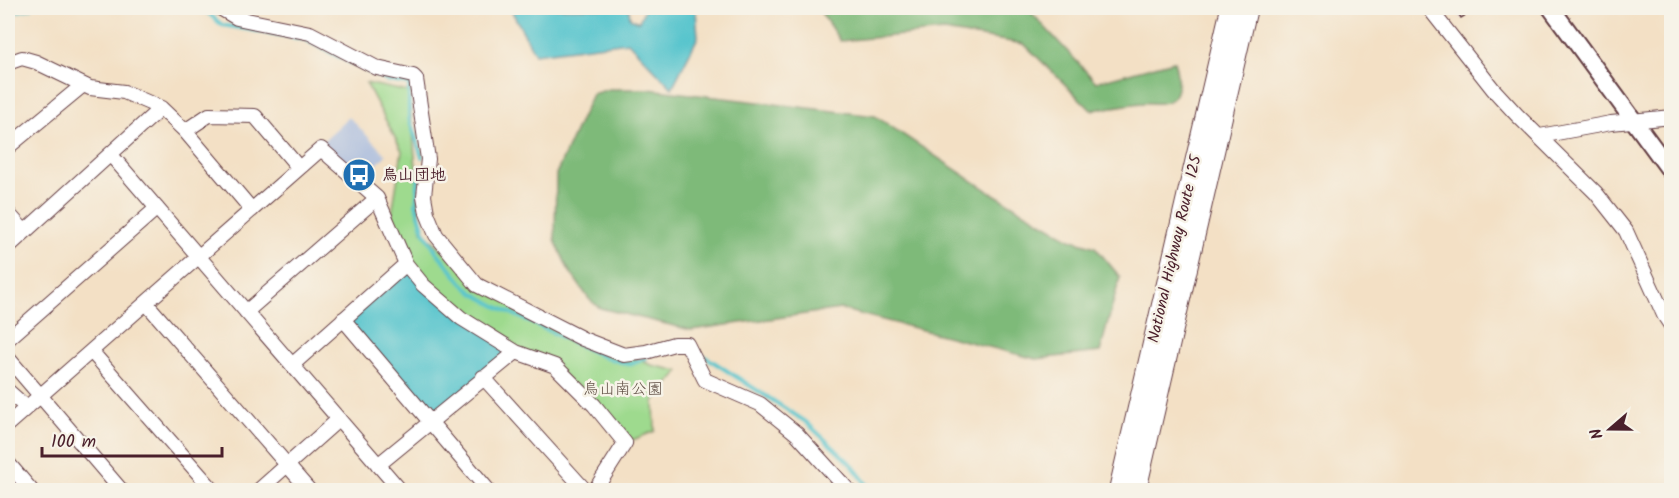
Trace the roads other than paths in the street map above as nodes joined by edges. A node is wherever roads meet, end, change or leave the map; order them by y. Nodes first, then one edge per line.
1 (220, 8) edge
2 (1231, 8) edge
3 (1247, 8) edge
4 (1430, 8) edge
5 (1551, 8) edge
6 (8, 63) edge
7 (83, 84) junction
8 (161, 108) junction
9 (1671, 117) edge
10 (1634, 122) junction
11 (185, 131) junction
12 (1540, 136) junction
13 (8, 147) edge
14 (111, 155) junction
15 (299, 168) junction
16 (1671, 173) edge
17 (377, 198) junction
18 (156, 208) junction
19 (252, 210) junction
20 (8, 213) edge
21 (24, 231) junction
22 (8, 247) edge
23 (198, 257) junction
24 (406, 264) junction
25 (146, 303) junction
26 (246, 312) junction
27 (343, 319) junction
28 (1671, 327) edge
29 (8, 339) edge
30 (91, 351) junction
31 (516, 352) junction
32 (8, 358) edge
33 (292, 365) junction
34 (483, 377) junction
35 (8, 391) edge
36 (40, 396) junction
37 (26, 407) junction
38 (339, 420) junction
39 (429, 423) junction
40 (8, 424) edge
41 (8, 463) edge
42 (288, 465) junction
43 (378, 465) junction
44 (31, 490) edge
45 (121, 490) edge
46 (213, 490) edge
47 (259, 490) edge
48 (309, 490) edge
49 (398, 490) edge
50 (488, 490) edge
51 (585, 490) edge
52 (595, 490) edge
53 (848, 490) edge
54 (1119, 490) edge
55 (1136, 490) edge

1 - 53 street
2 - 54 highway, National Highway Route 125
3 - 55 highway, National Highway Route 125
4 - 12 street
5 - 10 main road
6 - 7 street
7 - 8 street
7 - 13 street
8 - 11 street
8 - 14 street
9 - 10 street
10 - 12 street
10 - 16 main road
11 - 15 street
11 - 19 street
12 - 28 street
14 - 18 street
14 - 21 street
15 - 17 street
15 - 19 street
17 - 24 street
17 - 26 street
18 - 23 street
18 - 29 street
19 - 23 street
20 - 21 street
21 - 22 street
23 - 25 street
23 - 26 street
24 - 27 street
24 - 31 street
25 - 30 street
25 - 42 street
26 - 33 street
27 - 33 street
27 - 39 street
30 - 36 street
30 - 46 street
31 - 34 street
31 - 52 street
32 - 36 street
33 - 38 street
34 - 39 street
34 - 51 street
35 - 37 street
36 - 37 street
36 - 45 street
37 - 40 street
38 - 42 street
38 - 43 street
39 - 43 street
39 - 50 street
41 - 44 street
42 - 47 street
42 - 48 street
43 - 49 street

